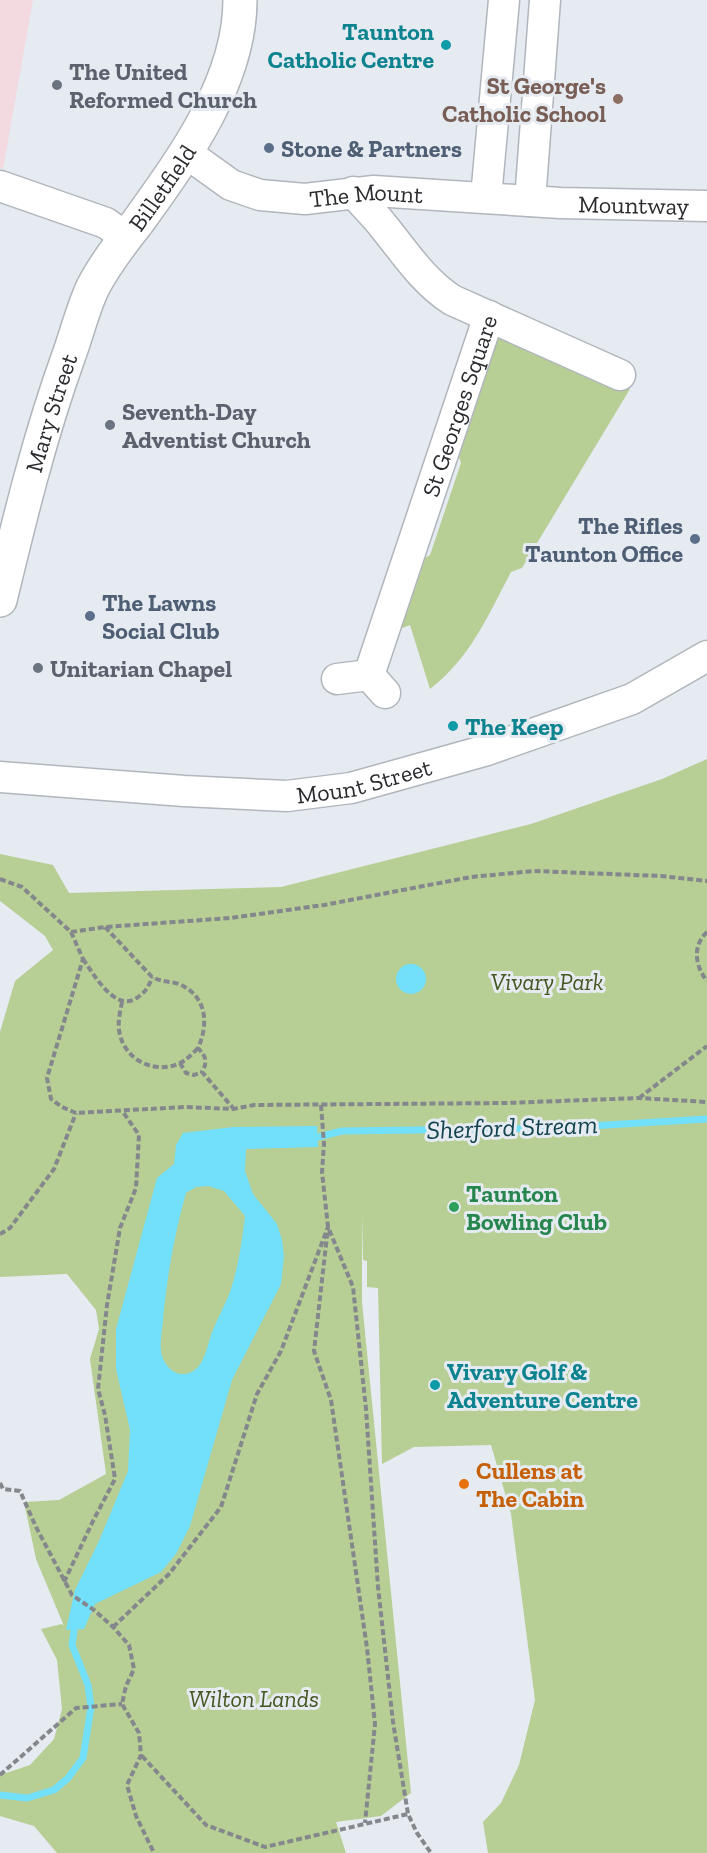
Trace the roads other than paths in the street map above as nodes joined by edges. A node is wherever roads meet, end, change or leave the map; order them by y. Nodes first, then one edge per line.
1 (240, 0) edge
2 (504, 0) edge
3 (546, 0) edge
4 (185, 152) junction
5 (0, 186) edge
6 (353, 192) junction
7 (486, 197) junction
8 (530, 201) junction
9 (560, 203) joint
10 (707, 206) edge
11 (125, 237) junction
12 (489, 316) junction
13 (620, 375) dead end
14 (0, 600) edge
15 (707, 656) edge
16 (337, 679) dead end
17 (0, 777) edge

1 - 4 main road, Billetfield
2 - 7 street
3 - 8 street
4 - 6 street, The Mount
4 - 11 main road, Billetfield
5 - 11 street
6 - 7 street, The Mount
6 - 12 street, St Georges Square
7 - 8 street, The Mount
8 - 9 street, The Mount
9 - 10 street, Mountway
11 - 14 main road, Mary Street
12 - 13 street
12 - 16 street, St Georges Square
15 - 17 street, Mount Street

